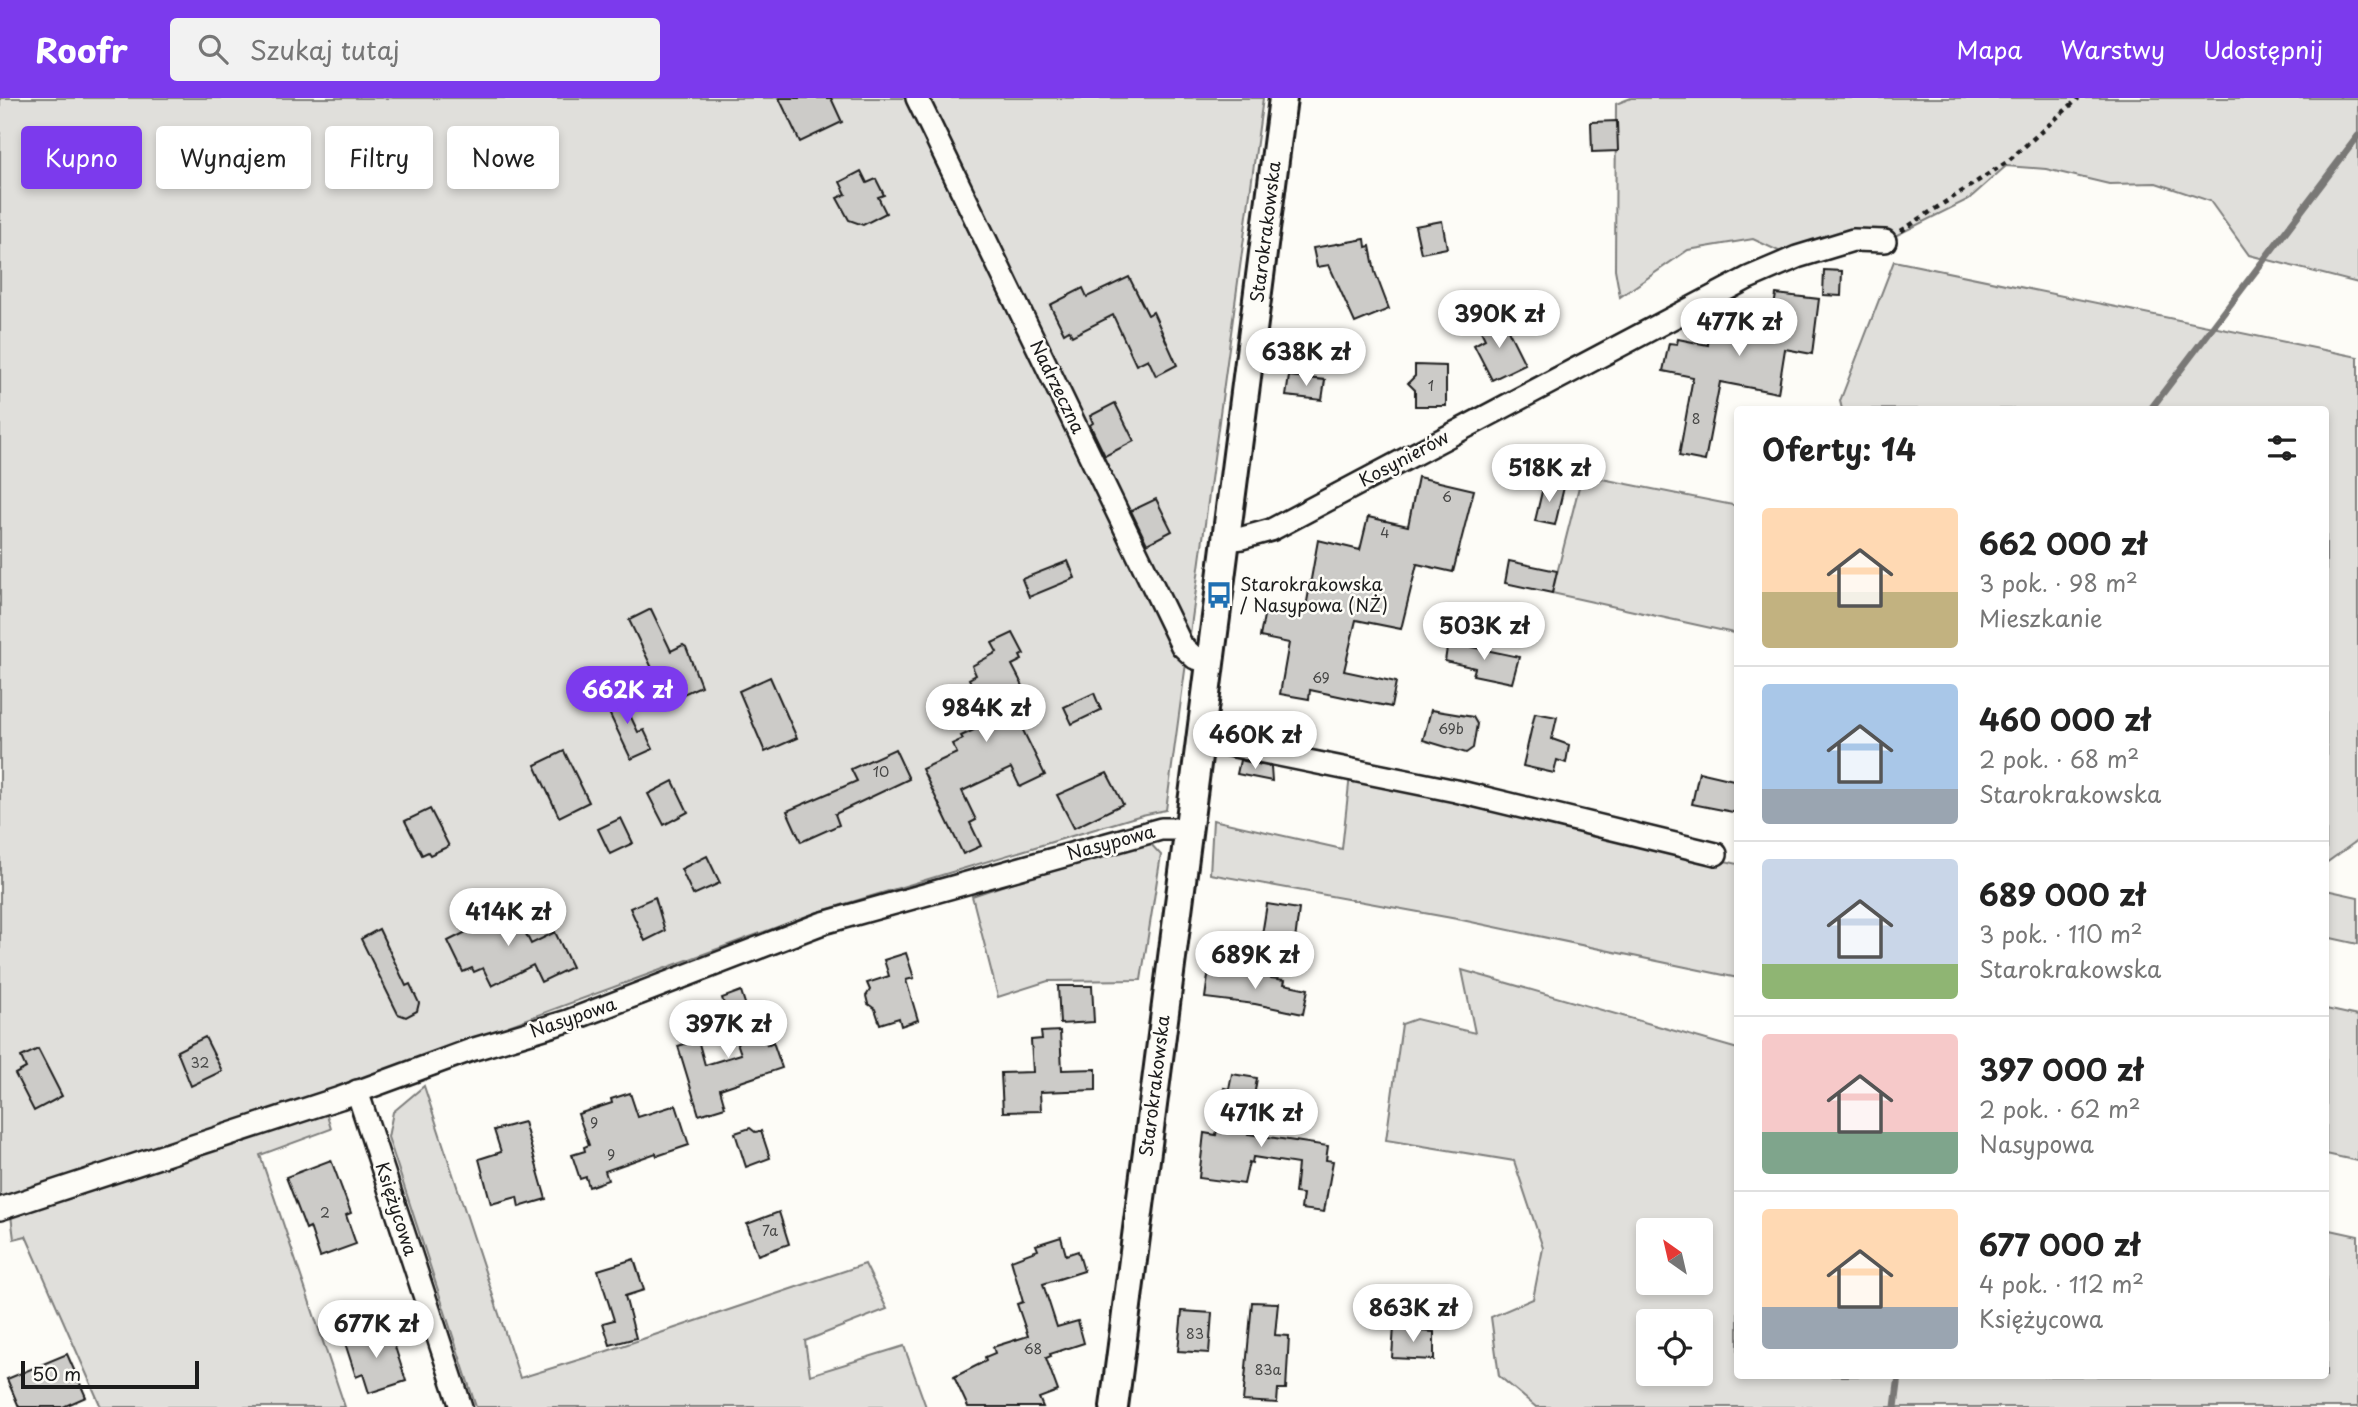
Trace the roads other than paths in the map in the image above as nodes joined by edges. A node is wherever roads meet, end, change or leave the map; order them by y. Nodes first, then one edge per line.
1 (917, 98) edge
2 (1283, 98) edge
3 (1885, 242) road end
4 (1226, 540) junction
5 (1209, 662) junction
6 (1200, 739) junction
7 (1188, 829) junction
8 (1716, 854) dead end
9 (357, 1091) junction
10 (0, 1209) edge
11 (461, 1407) edge
12 (1114, 1407) edge

1 - 5 street, Nadrzeczna
2 - 4 street, Starokrakowska
3 - 4 street, Kosynierów
4 - 5 street, Starokrakowska
5 - 6 street, Starokrakowska
6 - 7 street, Starokrakowska
6 - 8 street
7 - 9 street, Nasypowa
7 - 12 street, Starokrakowska
9 - 10 street, Nasypowa
9 - 11 street, Księżycowa

